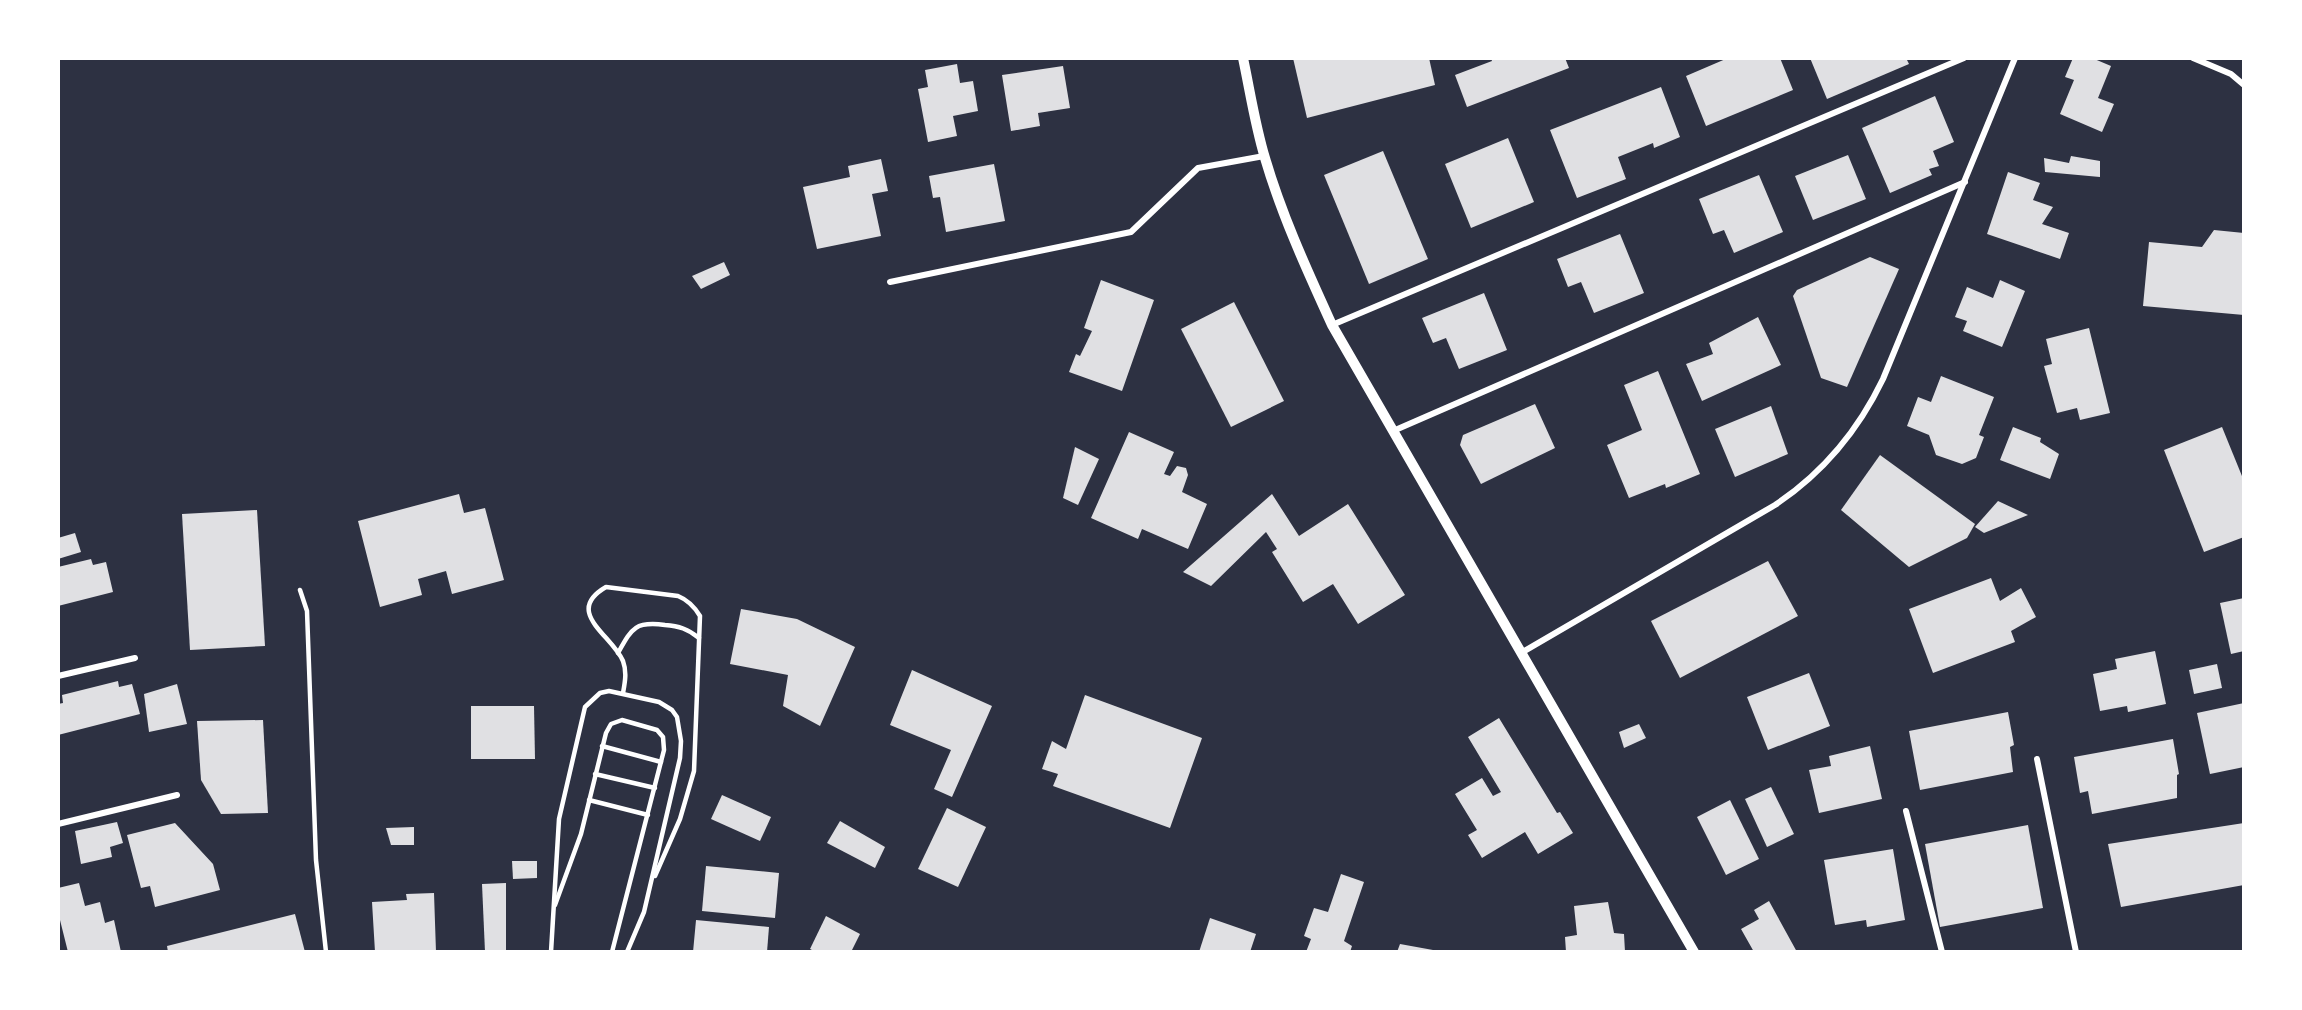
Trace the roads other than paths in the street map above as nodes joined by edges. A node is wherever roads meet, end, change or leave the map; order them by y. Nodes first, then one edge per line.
1 (1243, 58) edge
2 (1964, 58) edge
3 (2015, 58) edge
4 (2193, 58) edge
5 (2244, 86) edge
6 (1264, 156) junction
7 (1965, 182) junction
8 (890, 282) dead end
9 (1332, 324) junction
10 (1393, 431) junction
11 (300, 590) dead end
12 (699, 638) junction
13 (618, 653) junction
14 (1521, 653) junction
15 (135, 658) dead end
16 (58, 676) edge
17 (623, 693) junction
18 (602, 746) junction
19 (2037, 759) dead end
20 (661, 762) junction
21 (595, 774) junction
22 (655, 788) junction
23 (177, 795) dead end
24 (589, 800) junction
25 (1906, 811) dead end
26 (648, 815) junction
27 (58, 824) edge
28 (650, 887) junction
29 (553, 910) junction
30 (326, 951) edge
31 (551, 951) edge
32 (612, 951) edge
33 (627, 951) edge
34 (1694, 951) edge
35 (1942, 951) edge
36 (2076, 951) edge

1 - 6 street
2 - 9 street
3 - 7 street
4 - 5 street
6 - 8 street
6 - 9 street
7 - 10 street
7 - 14 street
9 - 10 street
10 - 14 street
11 - 30 lane
12 - 13 lane
12 - 13 lane
12 - 28 lane
13 - 17 lane
14 - 34 street
15 - 16 street
17 - 28 lane
17 - 29 lane
18 - 20 lane
18 - 20 lane
18 - 21 lane
19 - 36 street
20 - 22 lane
21 - 22 lane
21 - 24 lane
22 - 26 lane
23 - 27 street
24 - 26 lane
24 - 29 lane
25 - 35 street
26 - 32 lane
28 - 33 lane
29 - 31 lane

